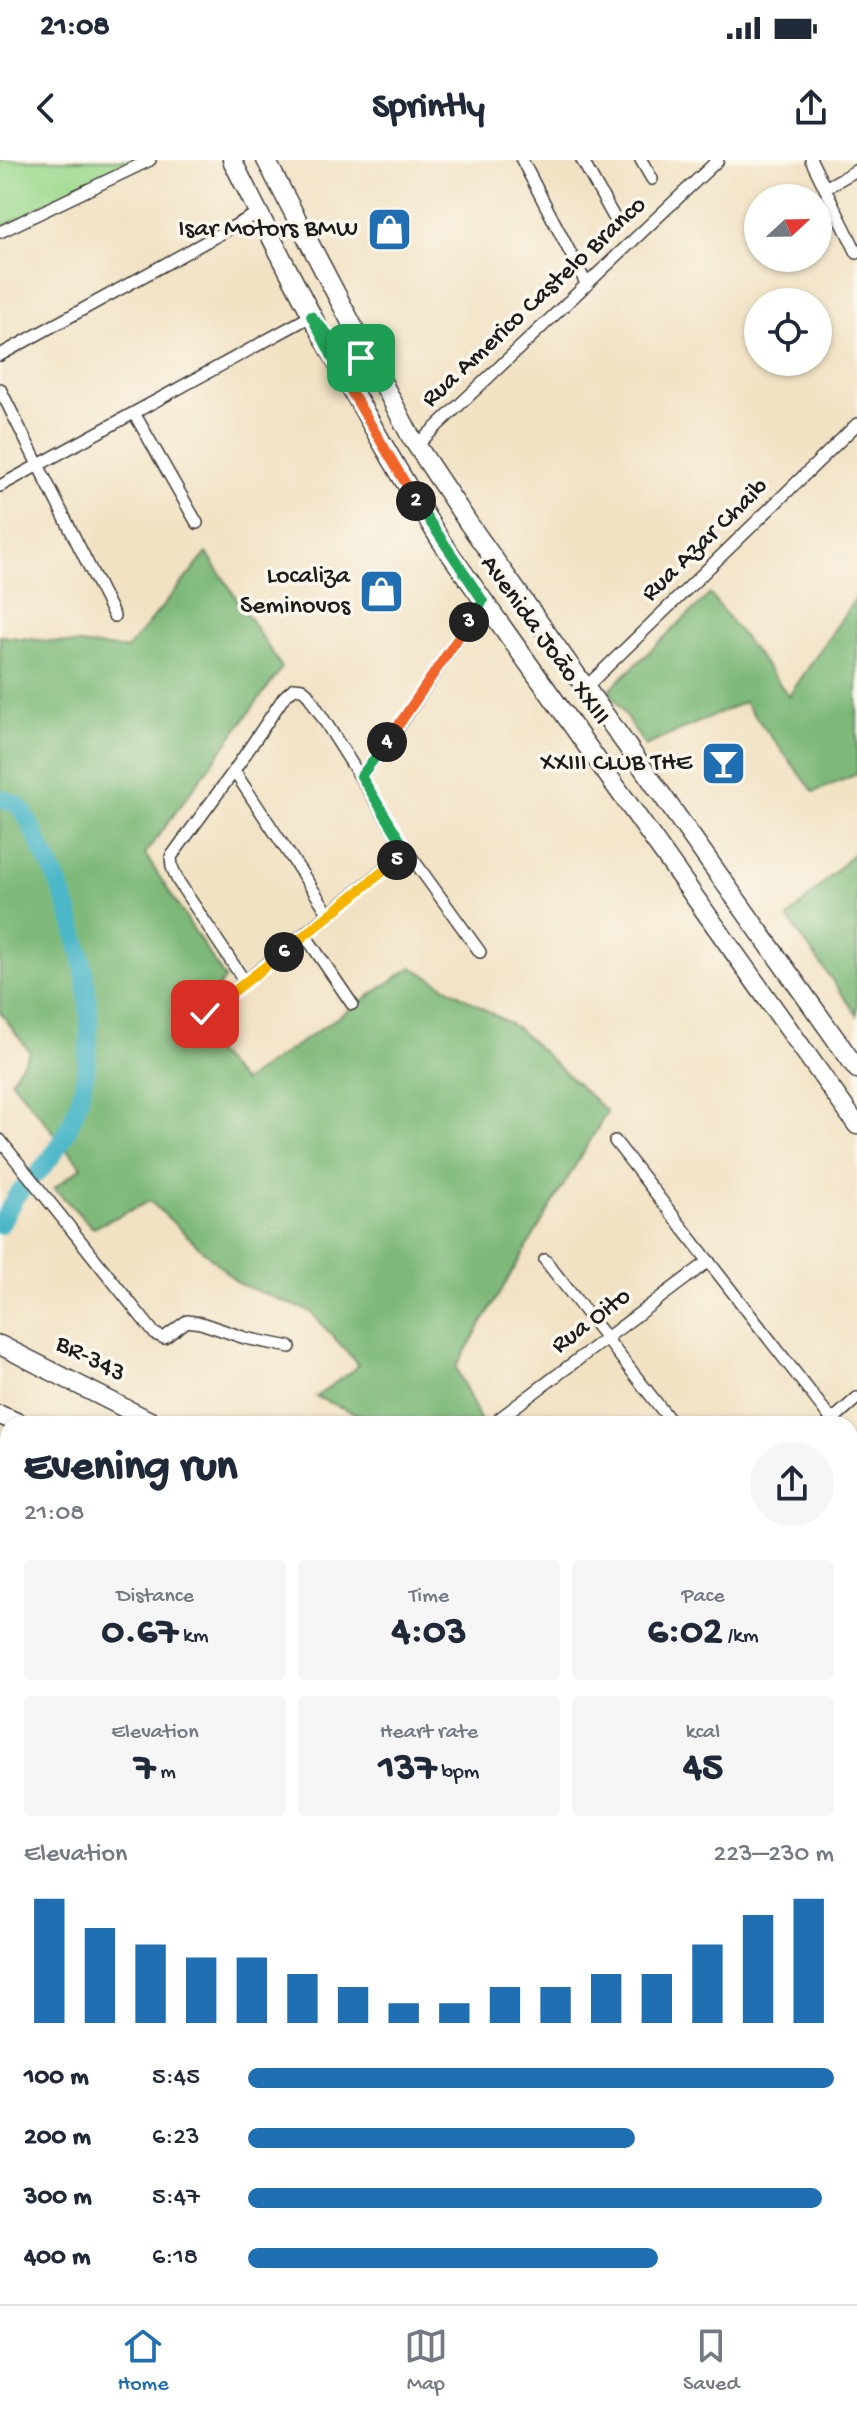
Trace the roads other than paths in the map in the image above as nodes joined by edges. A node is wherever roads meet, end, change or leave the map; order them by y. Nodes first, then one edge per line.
1 (150, 160) edge
2 (232, 160) edge
3 (266, 160) edge
4 (522, 160) edge
5 (582, 160) edge
6 (641, 160) edge
7 (718, 160) edge
8 (811, 160) edge
9 (857, 170) edge
10 (652, 179) dead end
11 (823, 184) edge
12 (832, 184) edge
13 (832, 202) edge
14 (258, 213) junction
15 (616, 221) dead end
16 (0, 232) edge
17 (857, 253) edge
18 (587, 285) junction
19 (311, 316) junction
20 (363, 347) junction
21 (0, 355) edge
22 (0, 389) edge
23 (362, 410) junction
24 (134, 413) junction
25 (857, 424) edge
26 (414, 441) junction
27 (39, 466) junction
28 (0, 486) edge
29 (197, 523) dead end
30 (483, 601) junction
31 (114, 616) dead end
32 (585, 688) junction
33 (234, 771) junction
34 (361, 776) junction
35 (618, 789) junction
36 (664, 799) junction
37 (407, 851) junction
38 (329, 914) junction
39 (305, 935) junction
40 (480, 952) dead end
41 (245, 982) junction
42 (352, 1004) dead end
43 (205, 1014) dead end
44 (857, 1069) edge
45 (857, 1125) edge
46 (0, 1140) edge
47 (615, 1141) dead end
48 (545, 1260) dead end
49 (709, 1261) junction
50 (607, 1339) junction
51 (0, 1345) edge
52 (290, 1347) dead end
53 (857, 1398) edge
54 (140, 1416) edge
55 (503, 1416) edge
56 (667, 1416) edge
57 (825, 1416) edge
58 (837, 1416) edge

1 - 16 street
2 - 14 main road, Avenida João XXIII
3 - 20 main road, Avenida João XXIII
4 - 18 street
5 - 15 street
6 - 10 street
7 - 18 street, Rua Americo Castelo Branco
8 - 11 street
9 - 12 street
13 - 17 street
14 - 19 main road, Avenida João XXIII
14 - 21 street
18 - 26 street, Rua Americo Castelo Branco
19 - 20 main road
19 - 23 main road, Avenida João XXIII
19 - 24 street
20 - 26 main road, Avenida João XXIII
22 - 27 street
23 - 26 main road
23 - 30 main road, Avenida João XXIII
24 - 27 street
24 - 29 street
25 - 32 street, Rua Azar Chaib
26 - 32 main road, Avenida João XXIII
27 - 28 street
27 - 31 street
30 - 34 street
30 - 35 main road, Avenida João XXIII
32 - 36 main road, Avenida João XXIII
33 - 34 street
33 - 38 street
33 - 41 street
34 - 37 street
35 - 36 main road
35 - 45 main road, Avenida João XXIII
36 - 44 main road, Avenida João XXIII
37 - 38 street
37 - 40 street
38 - 39 street
39 - 41 street
39 - 42 street
41 - 43 street
46 - 52 street
47 - 49 street
48 - 50 street
49 - 50 street, Rua Oito
49 - 57 street
50 - 55 street, Rua Oito
50 - 56 street
51 - 54 main road, BR-343
53 - 58 street

